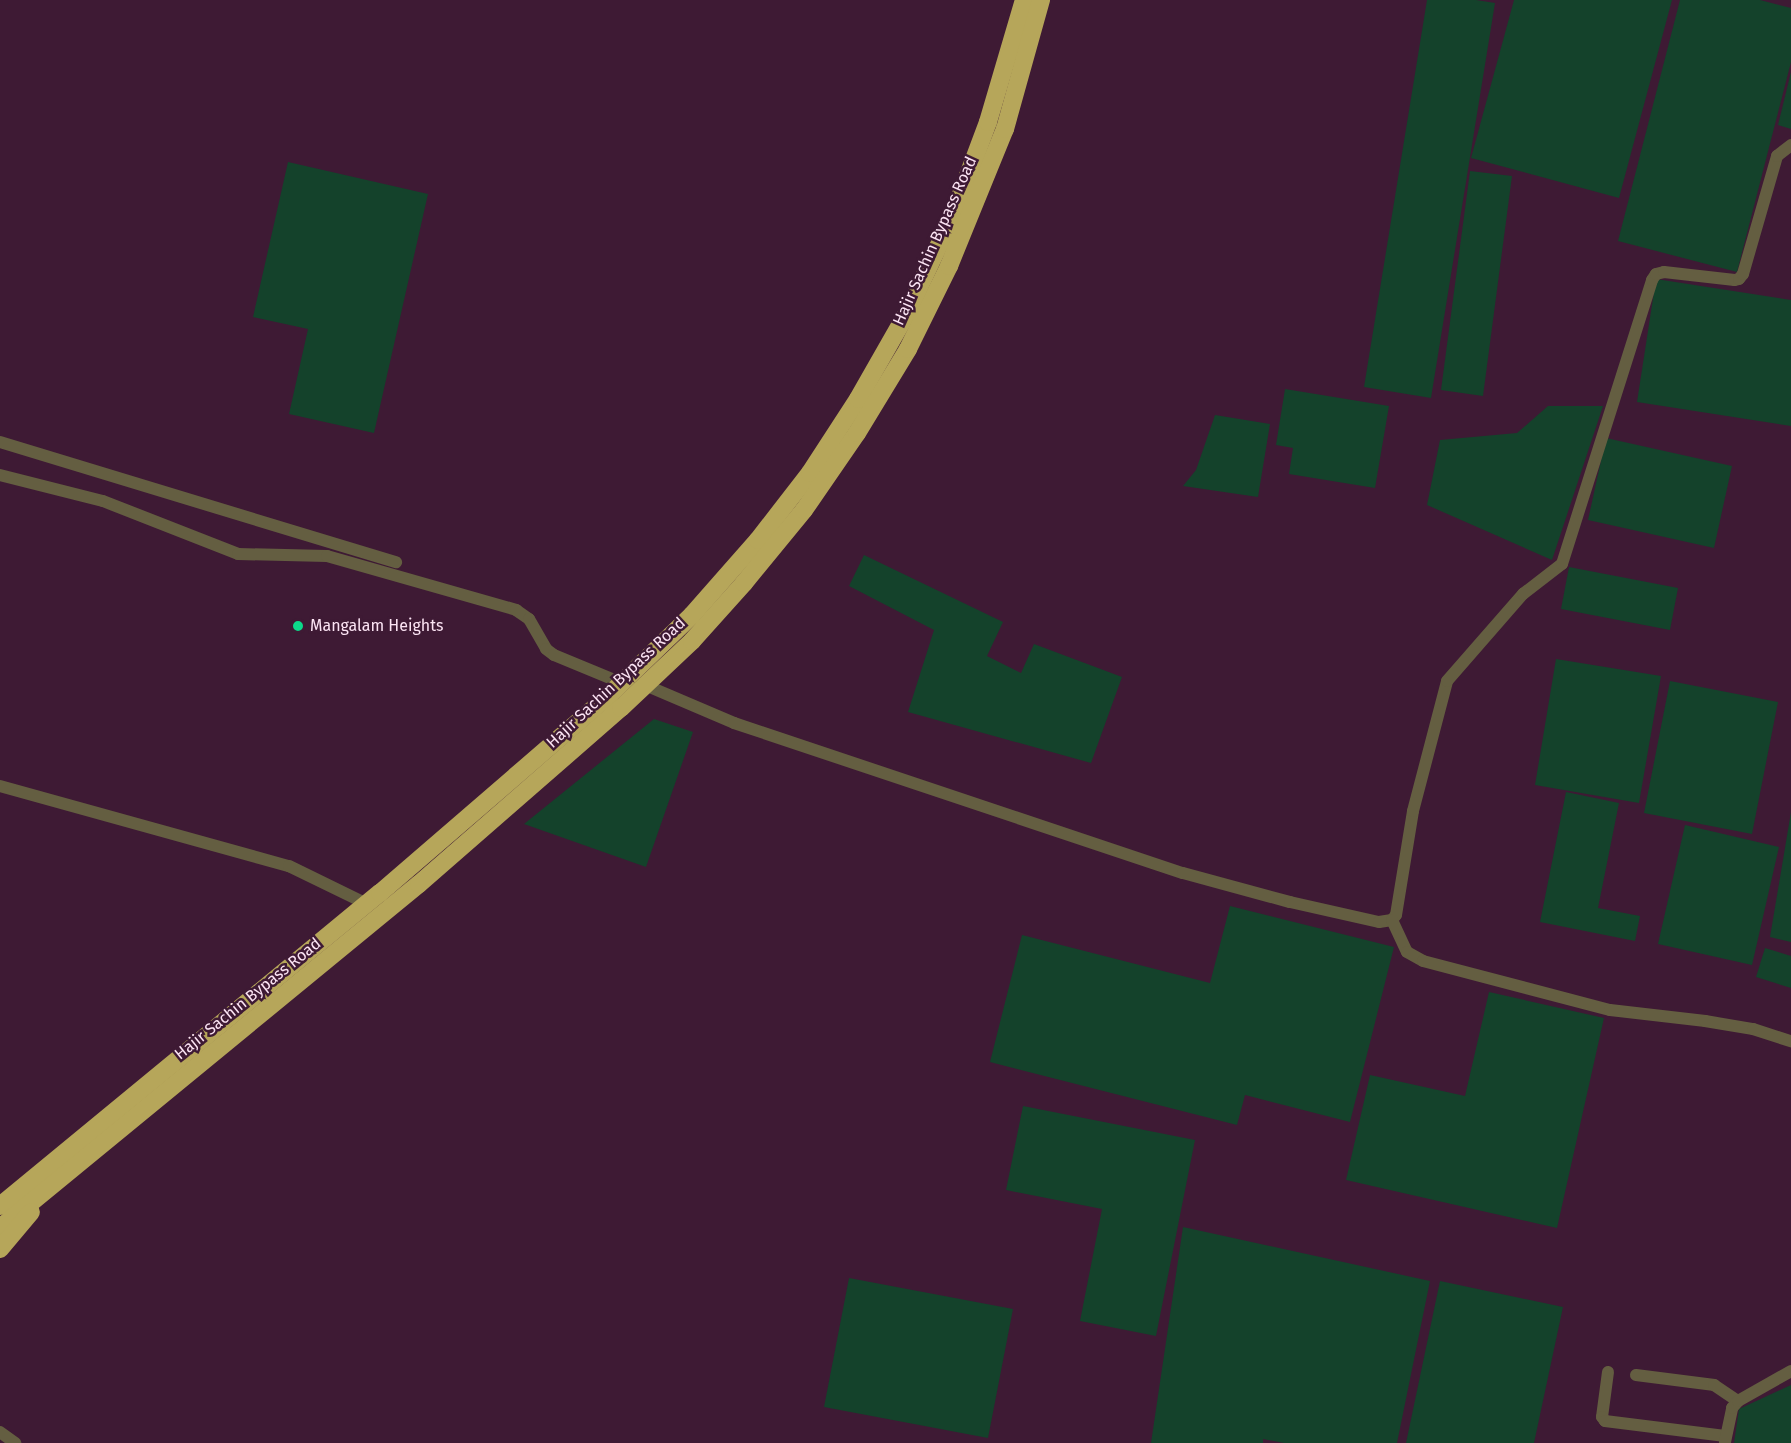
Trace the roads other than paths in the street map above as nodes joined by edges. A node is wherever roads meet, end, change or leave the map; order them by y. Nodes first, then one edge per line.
1 (1024, 0) edge
2 (1041, 0) edge
3 (1791, 145) edge
4 (0, 442) edge
5 (0, 475) edge
6 (396, 562) dead end
7 (622, 683) junction
8 (645, 685) junction
9 (0, 786) edge
10 (367, 904) junction
11 (1392, 920) junction
12 (1791, 1041) edge
13 (43, 1171) junction
14 (0, 1191) edge
15 (43, 1193) junction
16 (0, 1206) edge
17 (0, 1228) edge
18 (0, 1249) edge
19 (1791, 1371) edge
20 (1608, 1372) dead end
21 (1636, 1375) dead end
22 (1738, 1401) junction
23 (0, 1432) edge
24 (1725, 1440) edge
25 (15, 1443) edge

1 - 7 highway
2 - 8 highway, Hajir Sachin Bypass Road
3 - 11 street
4 - 6 street
5 - 7 street
7 - 10 highway
8 - 11 street
8 - 15 highway, Hajir Sachin Bypass Road
9 - 10 street
10 - 13 highway
11 - 12 street
13 - 14 highway
13 - 16 highway
15 - 17 highway, Hajir Sachin Bypass Road
15 - 18 highway
19 - 22 street
20 - 24 street
21 - 22 street
22 - 24 street
23 - 25 street

